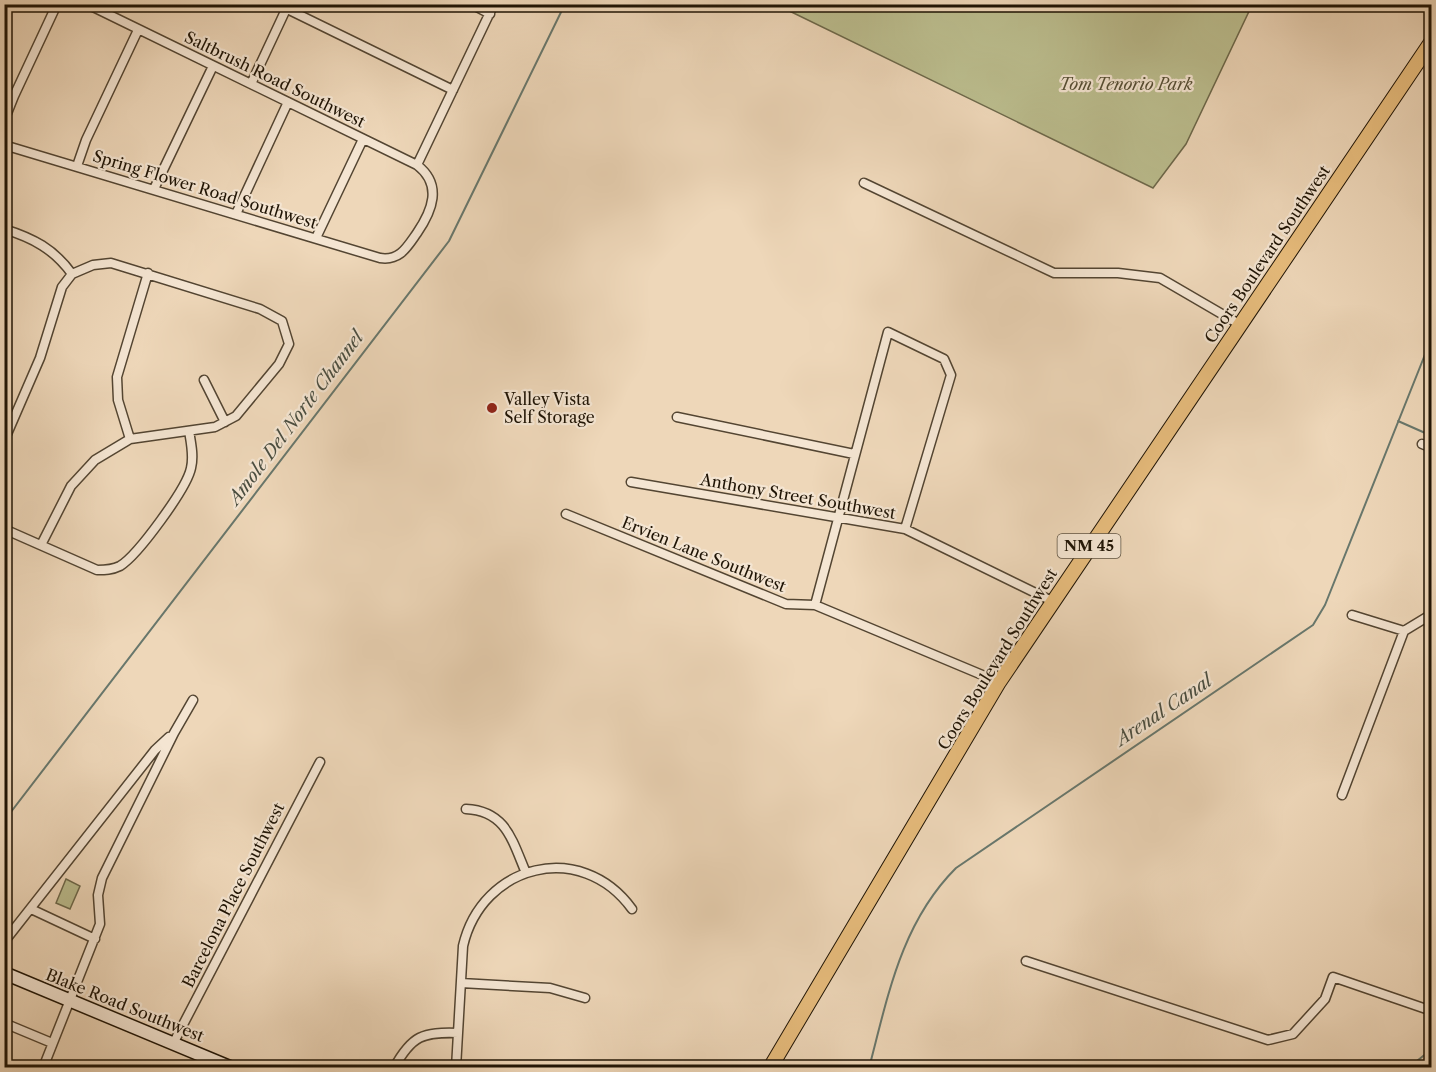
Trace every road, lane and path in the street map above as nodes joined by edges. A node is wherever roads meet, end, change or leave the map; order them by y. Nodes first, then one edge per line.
1 (57, 4) edge
2 (87, 4) edge
3 (277, 4) edge
4 (471, 4) edge
5 (494, 4) edge
6 (287, 7) edge
7 (490, 14) junction
8 (138, 30) junction
9 (1431, 41) edge
10 (213, 66) junction
11 (251, 84) junction
12 (453, 90) junction
13 (288, 102) junction
14 (4, 121) edge
15 (363, 139) junction
16 (4, 145) edge
17 (417, 165) junction
18 (77, 166) junction
19 (864, 183) dead end
20 (154, 189) junction
21 (236, 214) junction
22 (4, 229) edge
23 (316, 238) junction
24 (148, 273) junction
25 (72, 274) junction
26 (1239, 324) junction
27 (204, 380) dead end
28 (677, 417) dead end
29 (225, 422) junction
30 (189, 431) junction
31 (130, 439) junction
32 (4, 441) edge
33 (1422, 444) dead end
34 (1431, 448) edge
35 (854, 454) junction
36 (631, 483) dead end
37 (566, 514) dead end
38 (838, 519) junction
39 (4, 529) edge
40 (905, 529) junction
41 (41, 545) junction
42 (1053, 601) junction
43 (815, 605) junction
44 (1431, 614) edge
45 (1352, 615) dead end
46 (1404, 631) junction
47 (999, 682) junction
48 (193, 700) dead end
49 (174, 733) junction
50 (320, 762) dead end
51 (1342, 795) dead end
52 (466, 809) dead end
53 (526, 873) junction
54 (32, 909) junction
55 (632, 909) dead end
56 (95, 939) junction
57 (4, 942) edge
58 (1026, 961) dead end
59 (4, 973) edge
60 (461, 983) junction
61 (585, 998) dead end
62 (69, 1001) junction
63 (1431, 1011) edge
64 (4, 1023) edge
65 (458, 1033) junction
66 (174, 1042) junction
67 (52, 1043) junction
68 (43, 1068) edge
69 (232, 1068) edge
70 (394, 1068) edge
71 (456, 1068) edge
72 (770, 1068) edge

1 - 14 street
2 - 8 street, Saltbrush Road Southwest
3 - 6 street
4 - 7 street
5 - 7 street
6 - 11 street
6 - 12 street
7 - 12 street
8 - 10 street, Saltbrush Road Southwest
8 - 18 street
9 - 26 main road, Coors Boulevard Southwest / NM 45
10 - 11 street, Saltbrush Road Southwest
10 - 20 street
11 - 13 street, Saltbrush Road Southwest
12 - 17 street
13 - 15 street, Saltbrush Road Southwest
13 - 21 street
15 - 17 street, Saltbrush Road Southwest
15 - 23 street
16 - 18 street, Spring Flower Road Southwest
17 - 23 street, Spring Flower Road Southwest
18 - 20 street, Spring Flower Road Southwest
19 - 26 street
20 - 21 street, Spring Flower Road Southwest
21 - 23 street, Spring Flower Road Southwest
22 - 25 street
24 - 25 street
24 - 29 street
24 - 31 street
25 - 32 street
26 - 42 main road, Coors Boulevard Southwest / NM 45
27 - 29 street
28 - 35 street
29 - 30 street
30 - 31 street
30 - 41 street
31 - 41 street
33 - 34 street
35 - 38 street
35 - 40 street
36 - 38 street, Anthony Street Southwest
37 - 43 street, Ervien Lane Southwest
38 - 40 street, Anthony Street Southwest
38 - 43 street
39 - 41 street
40 - 42 street, Anthony Street Southwest
42 - 47 main road, Coors Boulevard Southwest / NM 45
43 - 47 street, Ervien Lane Southwest
44 - 46 street
45 - 46 street
46 - 51 street
47 - 72 main road, Coors Boulevard Southwest / NM 45
48 - 49 street
49 - 54 street
49 - 56 street
50 - 66 street, Barcelona Place Southwest
52 - 53 street
53 - 55 street
53 - 60 street
54 - 56 street
54 - 57 street
56 - 62 street
58 - 63 street
59 - 62 main road, Blake Road Southwest
60 - 61 street
60 - 65 street
62 - 66 main road, Blake Road Southwest
62 - 67 street
64 - 67 street
65 - 70 street
65 - 71 street
66 - 69 main road, Blake Road Southwest
67 - 68 street

